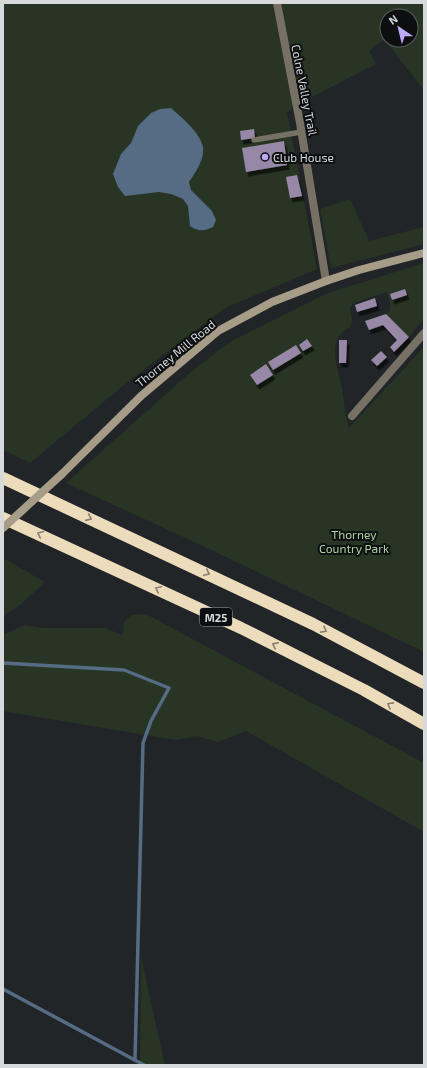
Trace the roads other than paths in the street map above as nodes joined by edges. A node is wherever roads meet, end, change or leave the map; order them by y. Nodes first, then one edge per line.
1 (277, 3) edge
2 (301, 132) junction
3 (254, 140) dead end
4 (424, 253) edge
5 (325, 279) junction
6 (424, 333) edge
7 (352, 416) dead end
8 (3, 478) edge
9 (3, 518) edge
10 (3, 528) edge
11 (424, 683) edge
12 (424, 724) edge

1 - 2 street, Colne Valley Trail
2 - 3 lane
2 - 5 street, Colne Valley Trail
4 - 5 street, Thorney Mill Road
5 - 10 street, Thorney Mill Road, bridge
6 - 7 street
8 -> 11 highway
12 -> 9 highway, M25

